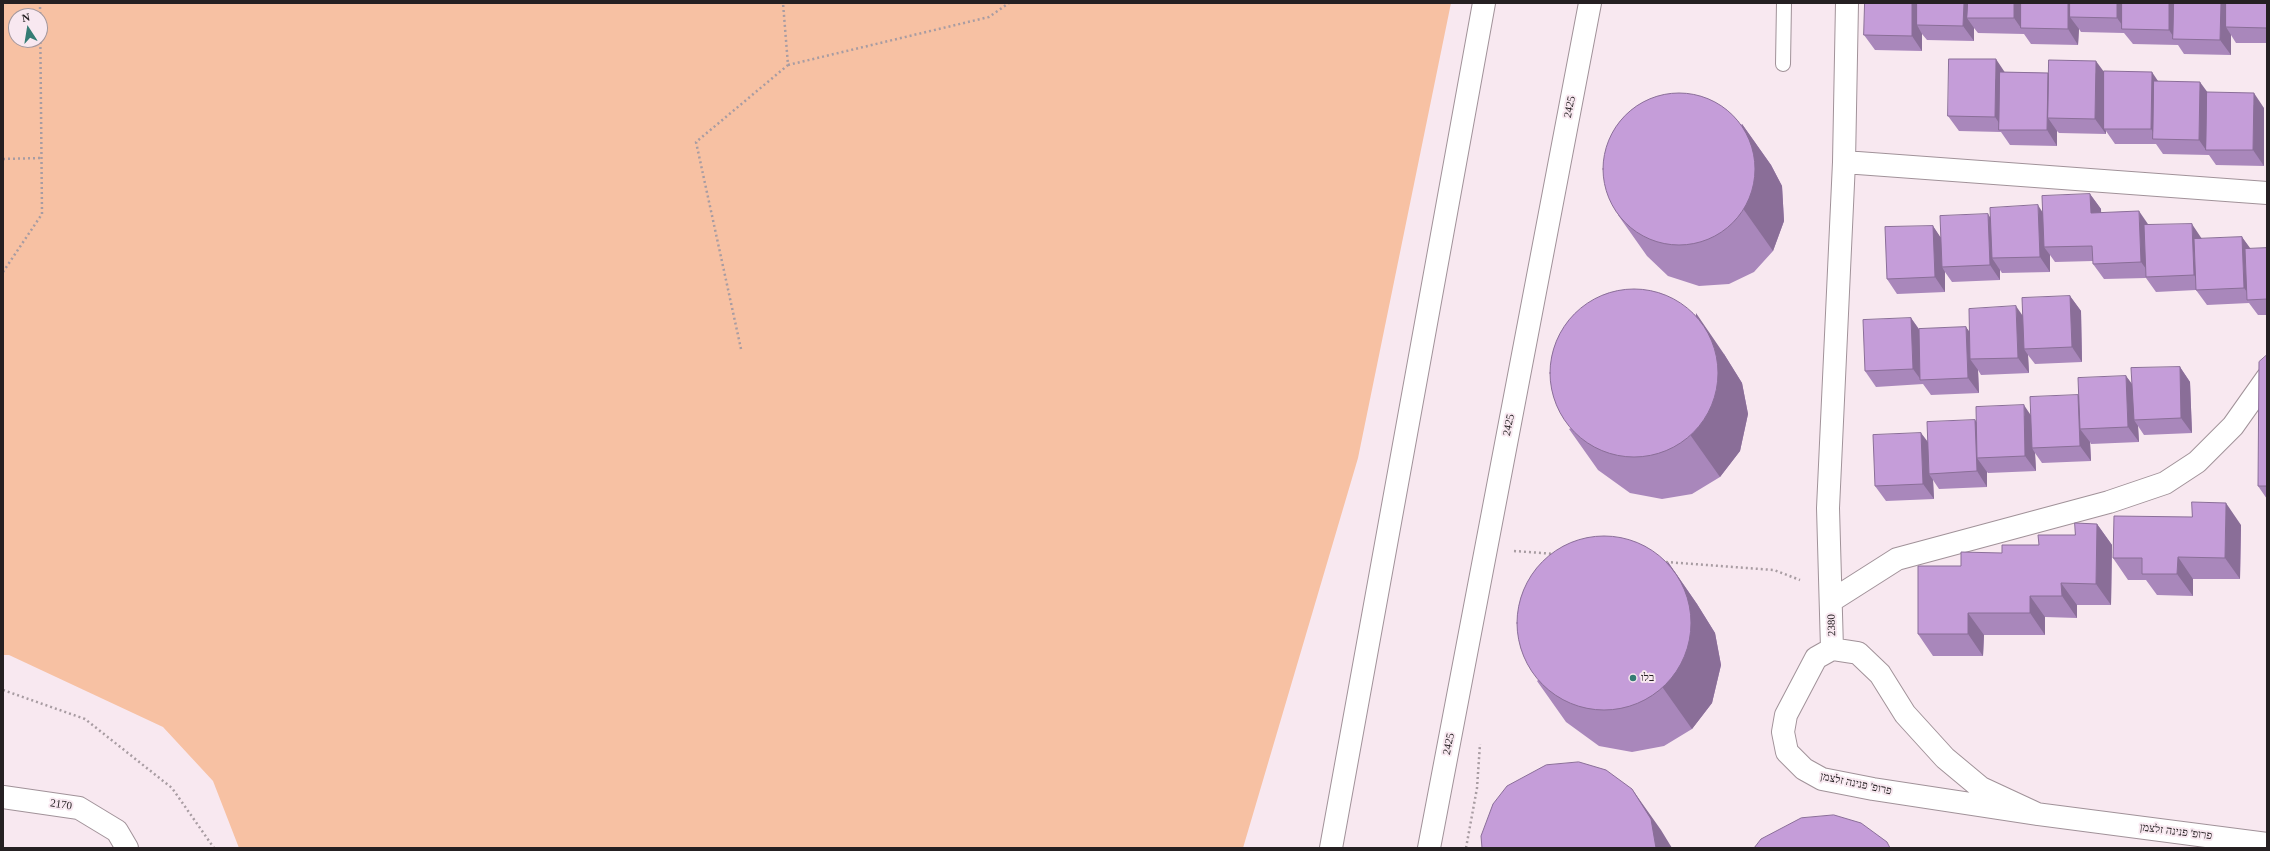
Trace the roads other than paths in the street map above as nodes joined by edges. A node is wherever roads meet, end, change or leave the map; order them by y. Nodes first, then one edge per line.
1 (1484, 3) edge
2 (1590, 3) edge
3 (1784, 3) edge
4 (1847, 3) edge
5 (1783, 64) dead end
6 (1844, 162) junction
7 (2267, 193) edge
8 (2267, 378) edge
9 (1831, 596) junction
10 (1832, 649) junction
11 (3, 797) edge
12 (2037, 814) junction
13 (2267, 844) edge
14 (127, 848) edge
15 (1331, 848) edge
16 (1429, 848) edge

1 - 15 street
2 - 16 street, 2425
3 - 5 lane
4 - 6 street, 2380
6 - 7 street
6 - 9 street, 2380
8 - 9 street
9 - 10 street, 2380
10 - 12 street, פרופ' פנינה זלצמן
10 - 12 street, פרופ' פנינה זלצמן
11 - 14 street, 2170
12 - 13 street, פרופ' פנינה זלצמן

